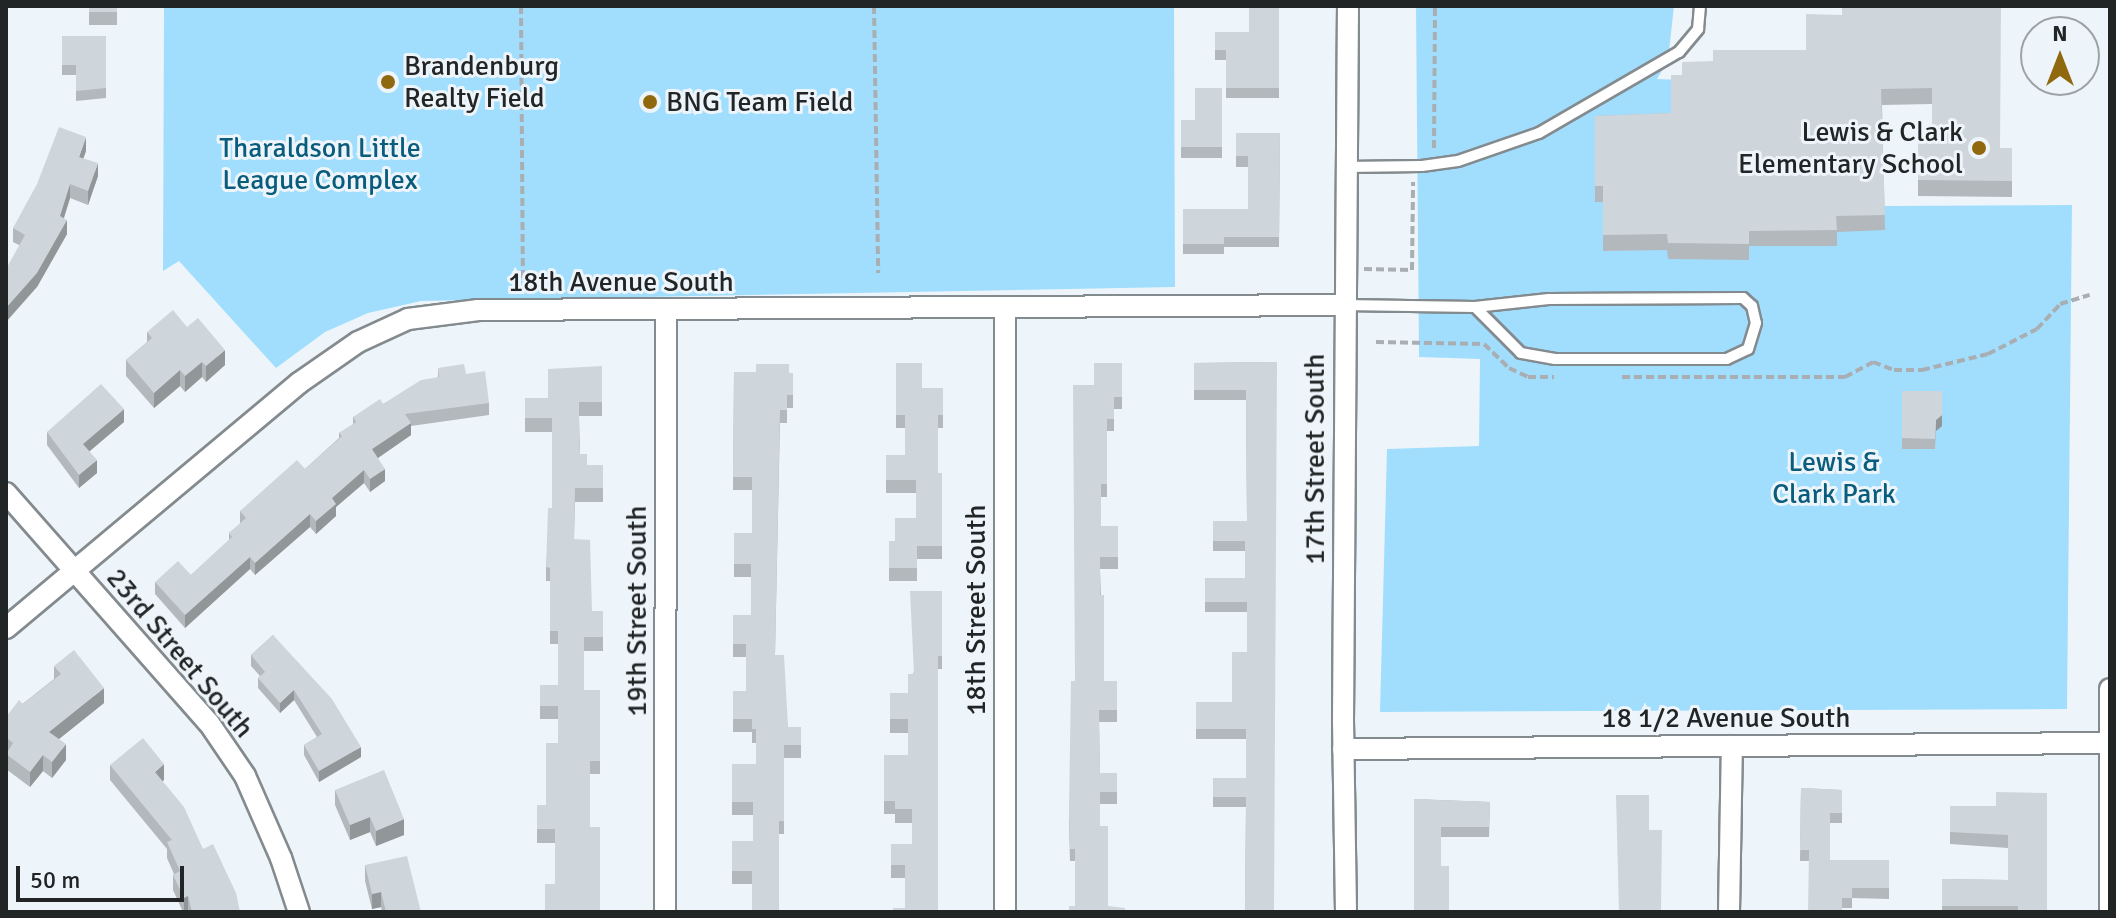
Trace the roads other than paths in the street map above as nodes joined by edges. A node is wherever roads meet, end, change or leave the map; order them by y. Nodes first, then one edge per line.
1 (1348, 6) edge
2 (1700, 6) edge
3 (1345, 167) junction
4 (1344, 305) junction
5 (1475, 307) junction
6 (1005, 309) junction
7 (666, 311) junction
8 (6, 493) edge
9 (74, 571) junction
10 (6, 628) edge
11 (2110, 689) edge
12 (2109, 743) edge
13 (1732, 746) junction
14 (1343, 749) junction
15 (299, 912) edge
16 (665, 912) edge
17 (1005, 912) edge
18 (1346, 912) edge
19 (1729, 912) edge
20 (2110, 912) edge

1 - 3 street, 17th Street South
2 - 3 lane
3 - 4 street, 17th Street South
4 - 5 lane
4 - 6 street, 18th Avenue South
4 - 14 street, 17th Street South
5 - 5 lane
6 - 7 street, 18th Avenue South
6 - 17 street, 18th Street South
7 - 9 street, 18th Avenue South
7 - 16 street, 19th Street South
8 - 9 street, 23rd Street South
9 - 10 street, 18th Avenue South
9 - 15 street, 23rd Street South
11 - 12 street
12 - 13 street, 18 1/2 Avenue South
12 - 20 street
13 - 14 street, 18 1/2 Avenue South
13 - 19 street
14 - 18 street, 17th Street South

